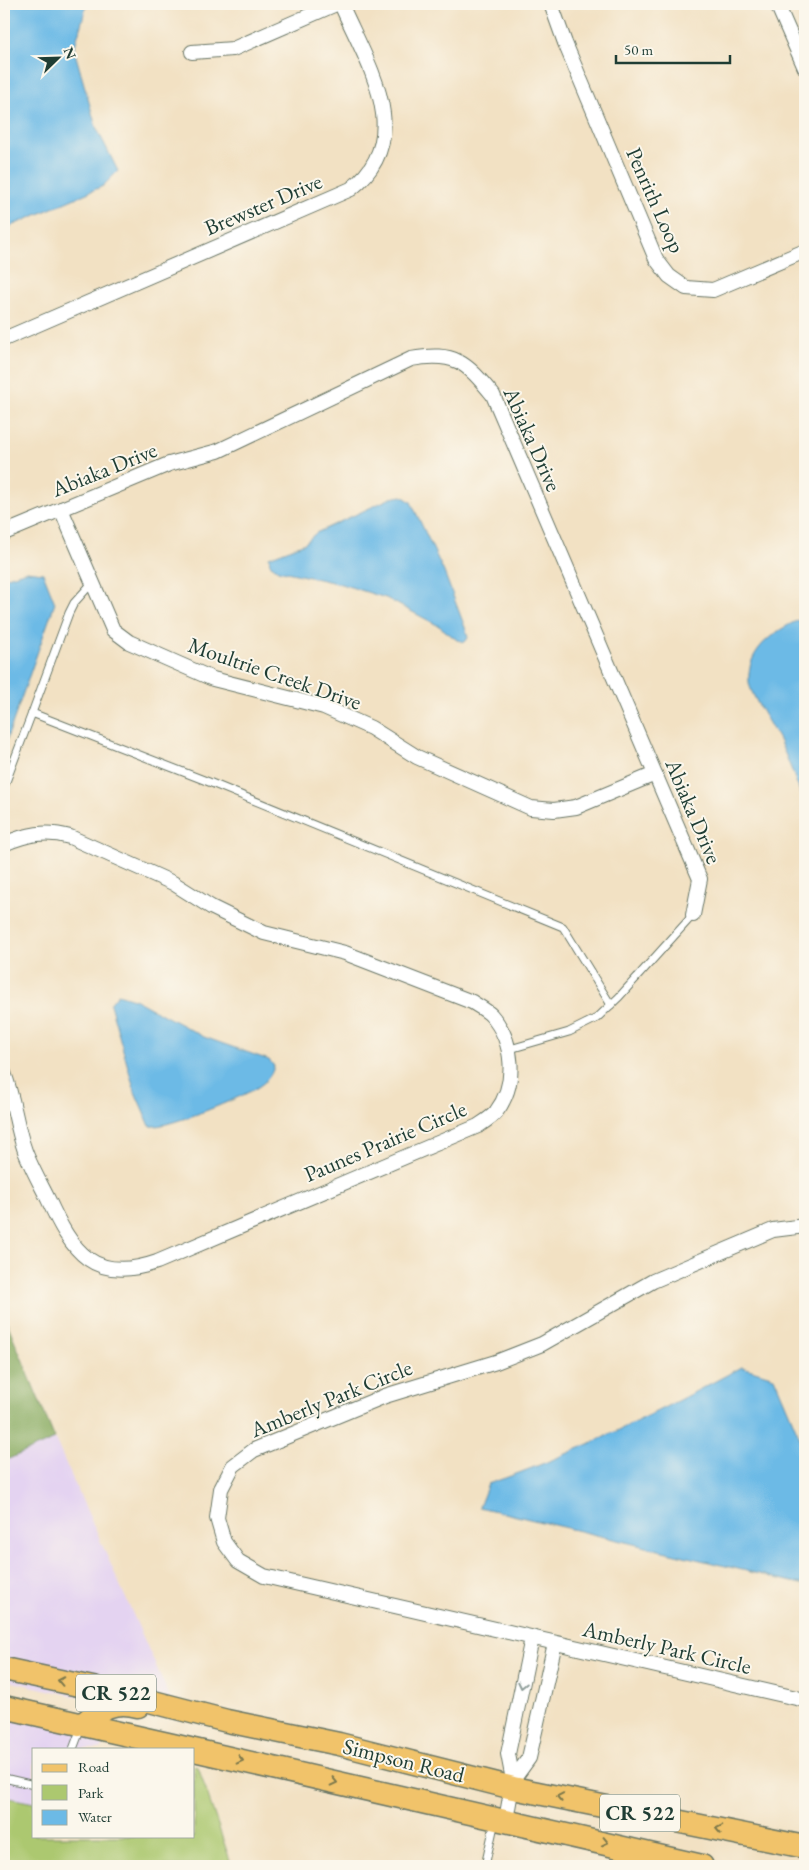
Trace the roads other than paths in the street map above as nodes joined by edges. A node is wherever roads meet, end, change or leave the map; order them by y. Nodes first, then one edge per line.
1 (336, 4) edge
2 (341, 4) edge
3 (551, 4) edge
4 (777, 4) edge
5 (192, 52) dead end
6 (805, 68) edge
7 (805, 251) edge
8 (4, 339) edge
9 (61, 509) junction
10 (4, 533) edge
11 (92, 584) junction
12 (32, 713) junction
13 (655, 774) junction
14 (4, 787) edge
15 (4, 844) edge
16 (693, 915) joint
17 (611, 1005) junction
18 (510, 1049) junction
19 (4, 1073) edge
20 (805, 1226) edge
21 (532, 1638) junction
22 (555, 1643) junction
23 (4, 1669) edge
24 (805, 1700) edge
25 (4, 1707) edge
26 (227, 1721) junction
27 (83, 1724) junction
28 (73, 1748) edge
29 (186, 1748) edge
30 (195, 1750) edge
31 (4, 1778) edge
32 (513, 1784) junction
33 (32, 1785) edge
34 (501, 1819) junction
35 (805, 1847) edge
36 (485, 1866) edge
37 (702, 1866) edge

1 - 5 street
2 - 8 street, Brewster Drive
3 - 7 street, Penrith Loop
4 - 6 street
9 - 10 street, Abiaka Drive
9 - 11 street, Moultrie Creek Drive
9 - 13 street, Abiaka Drive
11 - 12 lane
11 - 13 street, Moultrie Creek Drive
12 - 14 lane
12 - 17 lane
13 - 16 street, Abiaka Drive
15 - 18 street, Paunes Prairie Circle
16 - 17 lane
17 - 18 lane
18 - 19 street, Paunes Prairie Circle
20 - 21 street, Amberly Park Circle
21 - 22 street, Amberly Park Circle
21 -> 32 street
22 - 24 street, Amberly Park Circle
22 - 32 street
26 -> 23 main road, Simpson Road / CR 522
25 - 27 main road, CR 522
26 - 27 main road
26 - 32 main road, Simpson Road / CR 522
27 - 28 lane
27 - 29 main road, CR 522
30 -> 34 main road, Simpson Road / CR 522
31 - 33 lane
32 - 34 street
35 -> 32 main road, Simpson Road / CR 522
34 - 36 lane
34 -> 37 main road, Simpson Road / CR 522

